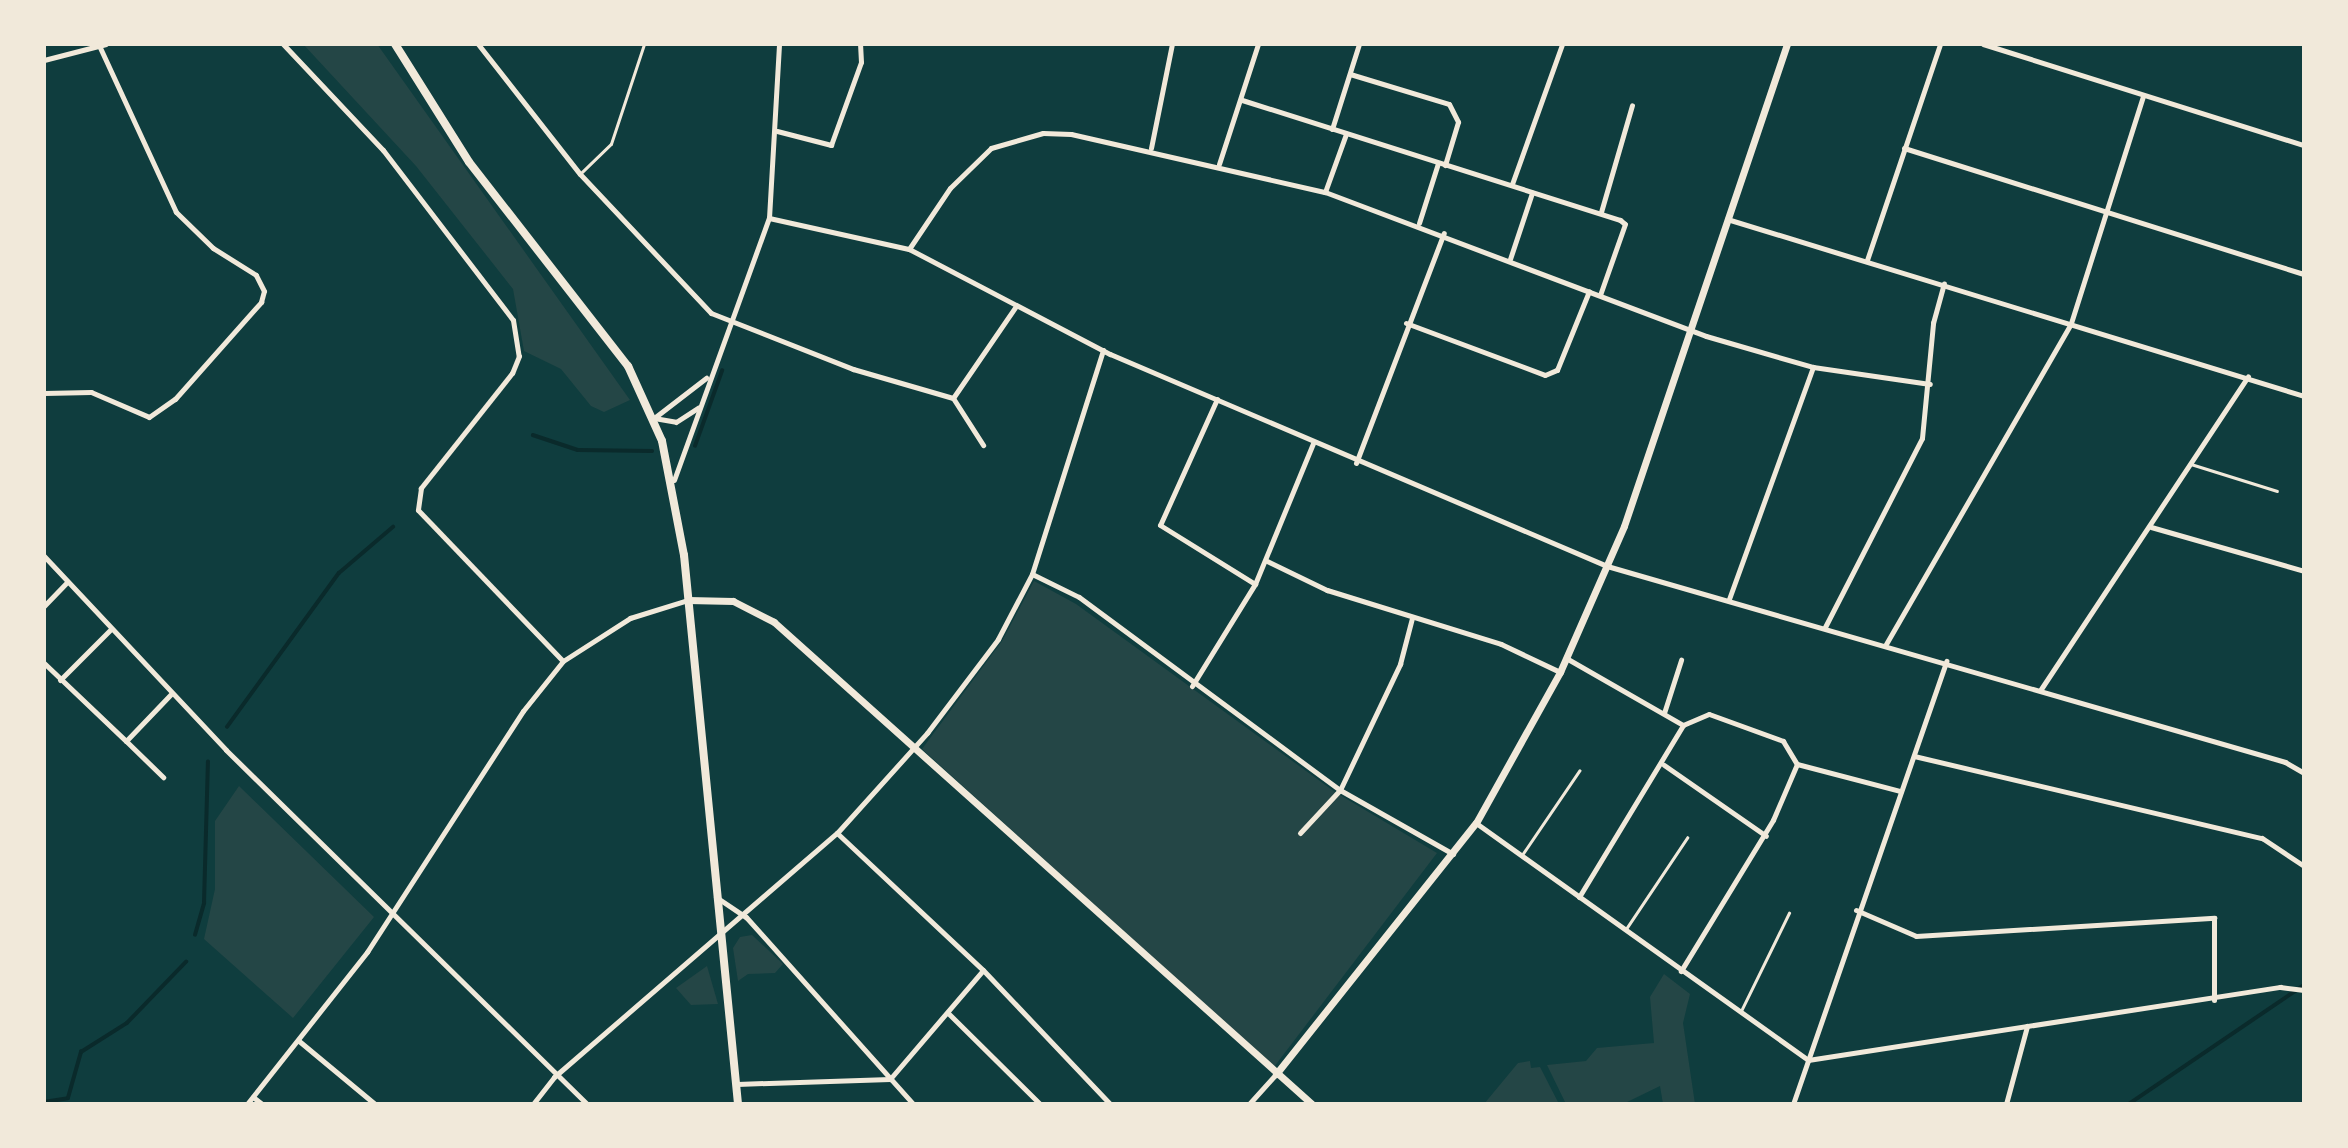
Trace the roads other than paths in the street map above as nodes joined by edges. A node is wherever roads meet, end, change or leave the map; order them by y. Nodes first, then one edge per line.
1 (106, 44) edge
2 (283, 44) edge
3 (395, 44) edge
4 (478, 44) edge
5 (644, 44) edge
6 (779, 44) edge
7 (860, 44) edge
8 (1172, 44) edge
9 (1258, 44) edge
10 (1359, 44) edge
11 (1562, 44) edge
12 (1787, 44) edge
13 (1940, 44) edge
14 (1983, 44) edge
15 (99, 45) edge
16 (44, 60) edge
17 (1350, 74) junction
18 (2143, 96) junction
19 (1242, 100) junction
20 (1632, 105) dead end
21 (1332, 129) junction
22 (777, 131) junction
23 (1346, 134) junction
24 (2304, 145) edge
25 (1904, 148) junction
26 (1151, 149) junction
27 (1438, 163) junction
28 (1219, 164) junction
29 (1445, 165) junction
30 (580, 174) junction
31 (1512, 184) junction
32 (1325, 192) junction
33 (1532, 193) junction
34 (1601, 212) junction
35 (2106, 214) junction
36 (769, 219) junction
37 (1727, 219) junction
38 (1419, 223) junction
39 (1444, 233) junction
40 (909, 249) junction
41 (1510, 259) junction
42 (1867, 260) junction
43 (2304, 274) edge
44 (1944, 283) junction
45 (1589, 291) junction
46 (1600, 295) junction
47 (1016, 306) junction
48 (731, 320) junction
49 (1406, 323) junction
50 (2071, 323) junction
51 (1689, 331) junction
52 (1103, 350) junction
53 (1813, 367) junction
54 (708, 376) junction
55 (2248, 376) junction
56 (1930, 384) junction
57 (44, 393) edge
58 (2304, 396) edge
59 (953, 398) junction
60 (1217, 399) junction
61 (699, 407) junction
62 (654, 418) junction
63 (1313, 443) junction
64 (983, 444) dead end
65 (1356, 463) junction
66 (2192, 464) junction
67 (674, 481) junction
68 (2277, 491) dead end
69 (2151, 527) junction
70 (44, 556) edge
71 (1267, 561) junction
72 (1607, 566) junction
73 (2304, 571) edge
74 (1031, 574) junction
75 (67, 582) junction
76 (1255, 584) junction
77 (1729, 599) junction
78 (688, 600) junction
79 (44, 606) edge
80 (1412, 618) junction
81 (1825, 627) junction
82 (110, 630) junction
83 (1886, 644) junction
84 (1566, 658) junction
85 (1681, 660) dead end
86 (563, 661) junction
87 (1946, 661) junction
88 (44, 663) edge
89 (1560, 672) junction
90 (60, 680) junction
91 (1192, 686) junction
92 (2040, 689) junction
93 (171, 694) junction
94 (1664, 713) junction
95 (1683, 725) junction
96 (126, 741) junction
97 (913, 749) junction
98 (1913, 756) junction
99 (1797, 764) junction
100 (1664, 765) junction
101 (1579, 771) dead end
102 (2304, 773) edge
103 (163, 777) dead end
104 (1340, 790) junction
105 (1900, 791) junction
106 (1476, 822) junction
107 (837, 833) junction
108 (1300, 833) dead end
109 (1766, 836) junction
110 (1687, 838) dead end
111 (1453, 854) junction
112 (1521, 855) junction
113 (2304, 866) edge
114 (714, 895) junction
115 (1579, 897) junction
116 (1856, 910) junction
117 (1789, 913) dead end
118 (391, 917) junction
119 (746, 917) junction
120 (1625, 930) junction
121 (719, 938) junction
122 (983, 971) junction
123 (1681, 971) junction
124 (2304, 990) edge
125 (2214, 1000) junction
126 (949, 1014) junction
127 (1740, 1014) junction
128 (2027, 1026) junction
129 (299, 1041) junction
130 (1808, 1060) junction
131 (1276, 1074) junction
132 (555, 1077) junction
133 (890, 1079) junction
134 (737, 1084) junction
135 (253, 1097) junction
136 (247, 1104) edge
137 (262, 1104) edge
138 (375, 1104) edge
139 (533, 1104) edge
140 (587, 1104) edge
141 (738, 1104) edge
142 (913, 1104) edge
143 (1040, 1104) edge
144 (1110, 1104) edge
145 (1250, 1104) edge
146 (1312, 1104) edge
147 (1793, 1104) edge
148 (2006, 1104) edge

1 - 15 street
2 - 86 street
3 - 62 main road
4 - 30 street
5 - 30 lane
6 - 22 street
7 - 22 street
8 - 26 street
9 - 19 street
10 - 17 street
11 - 31 street
12 - 37 street
13 - 25 street
14 - 18 street
15 - 16 street
15 - 57 street
17 - 21 street
17 - 29 street
18 - 24 street
18 - 35 street
19 - 21 street
19 - 28 street
20 - 34 street
21 - 23 street
22 - 36 street
23 - 27 street
23 - 32 street
25 - 35 street
25 - 42 street
26 - 28 street
26 - 40 street
27 - 29 street
27 - 38 street
28 - 32 street
29 - 31 street
30 - 48 street
31 - 33 street
32 - 38 street
33 - 34 street
33 - 41 street
34 - 46 street
35 - 43 street
35 - 50 street
36 - 40 street
36 - 48 street
37 - 42 street
37 - 51 street
38 - 39 street
39 - 41 street
39 - 49 street
40 - 47 street
41 - 45 street
42 - 44 street
44 - 50 street
44 - 56 street
45 - 46 street
45 - 49 street
46 - 51 street
47 - 52 street
47 - 59 street
48 - 54 street
48 - 59 street
49 - 65 street
50 - 55 street
50 - 83 street
51 - 53 street
51 - 72 street
52 - 60 street
52 - 74 street
53 - 56 street
53 - 77 street
54 - 61 street
54 - 62 street
55 - 58 street
55 - 66 street
56 - 81 street
59 - 64 street
60 - 63 street
60 - 76 street
61 - 62 street
61 - 67 street
62 - 67 main road
63 - 65 street
63 - 71 street
65 - 72 street
66 - 68 lane
66 - 69 street
67 - 78 main road
69 - 73 street
69 - 92 street
70 - 75 street
71 - 76 street
71 - 80 street
72 - 77 street
72 - 84 street
74 - 91 street
74 - 97 street
75 - 79 street
75 - 82 street
76 - 91 street
77 - 81 street
78 - 86 street
78 - 97 street
78 - 114 main road
80 - 89 street
80 - 104 street
81 - 83 street
82 - 90 street
82 - 93 street
83 - 87 street
84 - 89 street
84 - 94 street
85 - 94 street
86 - 118 street
87 - 92 street
87 - 98 street
88 - 90 street
89 - 106 street
90 - 96 street
91 - 104 street
92 - 102 street
93 - 96 street
93 - 118 street
94 - 95 street
95 - 99 street
95 - 100 street
96 - 103 street
97 - 107 street
97 - 131 street
98 - 105 street
98 - 113 street
99 - 105 street
99 - 109 street
100 - 109 street
100 - 115 street
101 - 112 lane
104 - 108 street
104 - 111 street
105 - 116 street
106 - 111 street
106 - 112 street
107 - 119 street
107 - 122 street
109 - 123 street
110 - 120 lane
111 - 131 street
112 - 115 street
114 - 119 street
114 - 121 main road
115 - 120 street
116 - 125 street
116 - 130 street
117 - 127 lane
118 - 129 street
118 - 132 street
119 - 121 street
119 - 133 street
120 - 123 street
121 - 132 street
121 - 134 main road
122 - 126 street
122 - 144 street
123 - 127 street
124 - 125 street
125 - 128 street
126 - 133 street
126 - 143 street
127 - 130 street
128 - 130 street
128 - 148 street
129 - 135 street
129 - 138 street
130 - 147 street
131 - 145 street
131 - 146 street
132 - 139 street
132 - 140 street
133 - 134 street
133 - 142 street
134 - 141 main road
135 - 136 street
135 - 137 street

